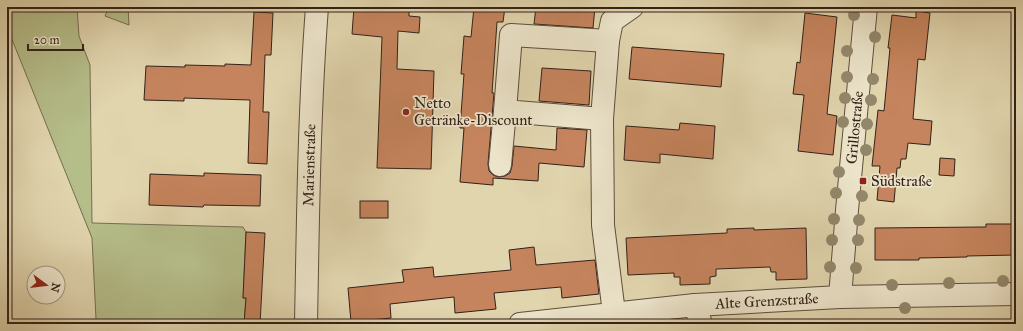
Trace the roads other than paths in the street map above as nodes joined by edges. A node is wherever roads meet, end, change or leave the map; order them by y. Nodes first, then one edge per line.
1 (317, 7) edge
2 (632, 7) edge
3 (866, 7) edge
4 (608, 41) junction
5 (505, 111) junction
6 (602, 119) junction
7 (500, 165) dead end
8 (1016, 294) edge
9 (840, 297) junction
10 (614, 313) junction
11 (698, 314) edge
12 (306, 324) edge
13 (520, 324) edge

1 - 12 street, Marienstraße
2 - 4 street
3 - 9 street, Grillostraße
4 - 5 street
4 - 6 street
5 - 6 street
5 - 7 street
6 - 10 street
8 - 9 street, Alte Grenzstraße
9 - 11 street, Alte Grenzstraße
10 - 11 street, Alte Grenzstraße
10 - 13 street, Alte Grenzstraße

